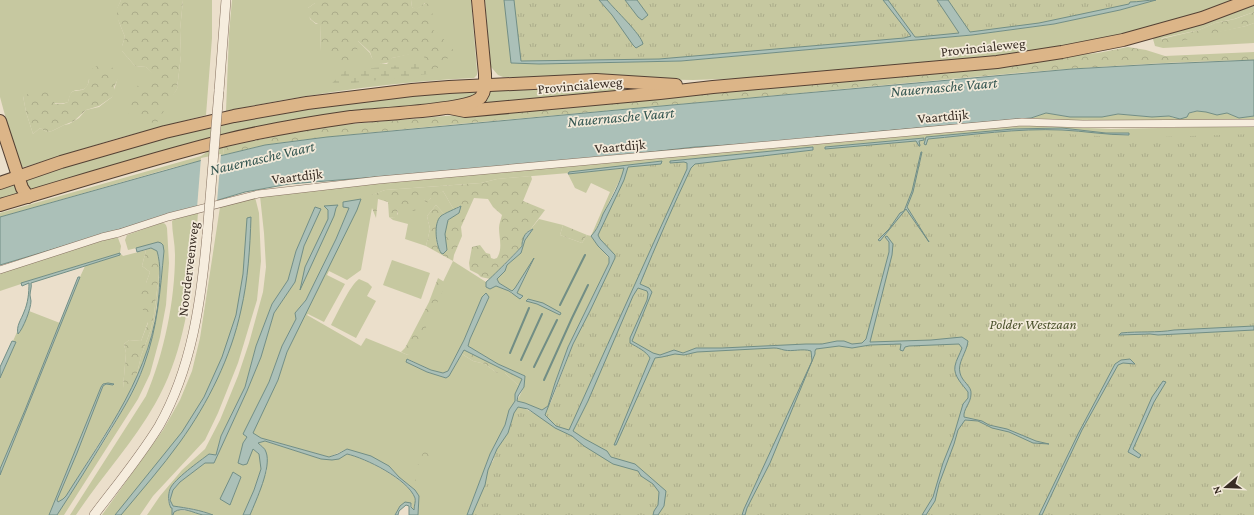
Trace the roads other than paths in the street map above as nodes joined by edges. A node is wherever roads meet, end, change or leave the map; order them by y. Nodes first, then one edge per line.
1 (226, 0) edge
2 (478, 0) edge
3 (1250, 0) edge
4 (485, 86) junction
5 (713, 87) junction
6 (450, 108) junction
7 (0, 121) edge
8 (1254, 123) edge
9 (18, 177) junction
10 (0, 183) edge
11 (28, 197) junction
12 (0, 205) edge
13 (0, 270) edge
14 (94, 515) edge

1 - 14 street, Noorderveenweg, bridge
2 - 4 highway
3 - 5 highway, Provincialeweg
4 - 5 highway, Provincialeweg
4 - 6 highway
4 - 9 highway, Provincialeweg
5 - 6 highway, Provincialeweg
6 - 11 highway
7 - 9 highway
8 - 13 street, Vaartdijk
9 - 10 highway
9 - 11 highway
11 - 12 highway

